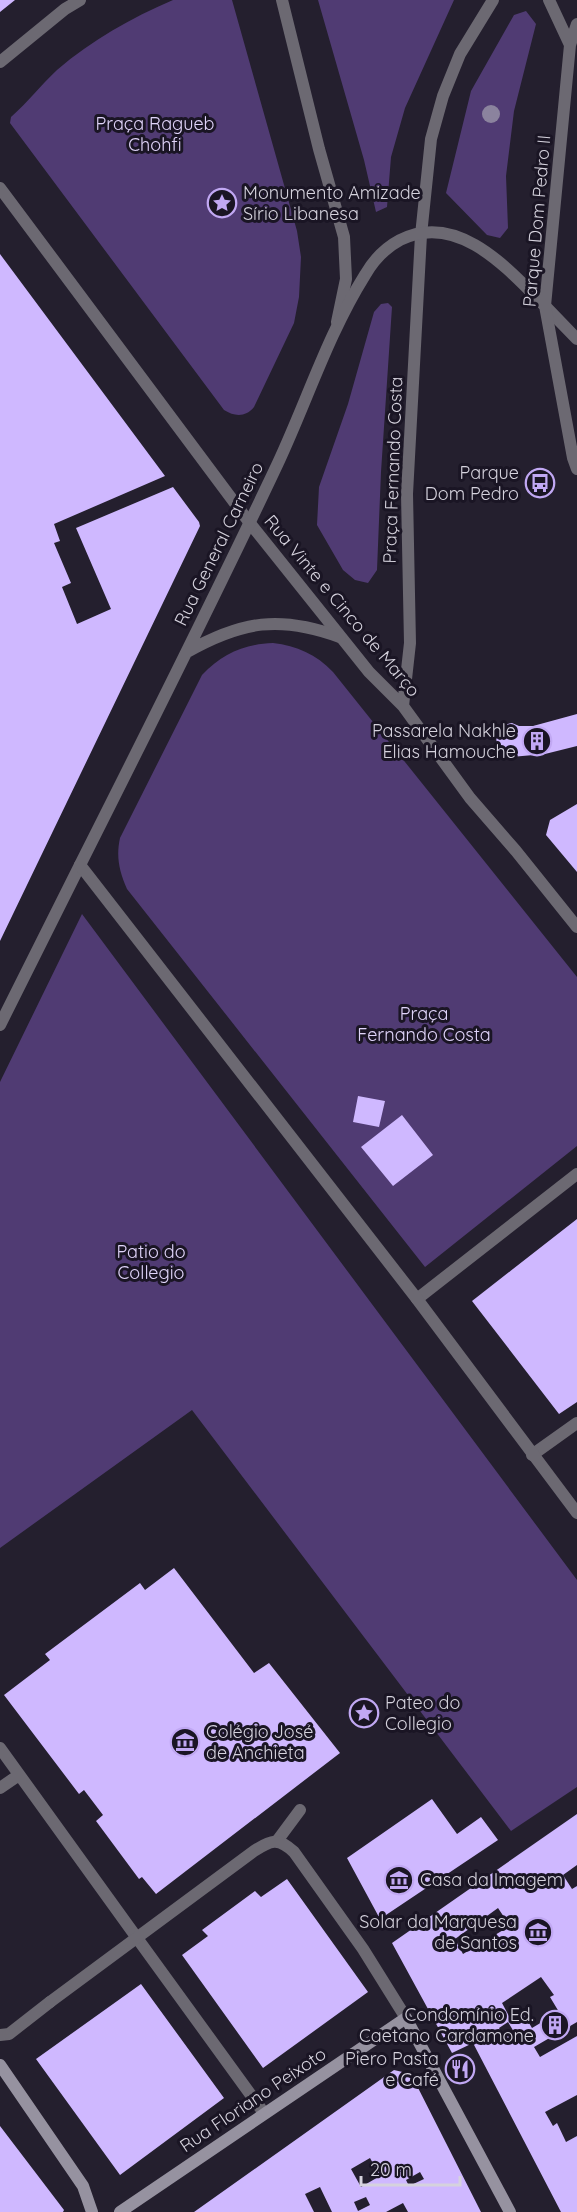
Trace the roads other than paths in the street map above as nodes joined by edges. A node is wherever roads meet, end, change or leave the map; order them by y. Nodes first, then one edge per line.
1 (80, 0) edge
2 (282, 0) edge
3 (493, 0) edge
4 (549, 0) edge
5 (577, 24) edge
6 (570, 45) junction
7 (0, 62) edge
8 (0, 188) edge
9 (421, 235) junction
10 (545, 306) junction
11 (336, 326) junction
12 (577, 339) edge
13 (577, 469) edge
14 (249, 522) junction
15 (340, 637) junction
16 (187, 652) junction
17 (403, 706) junction
18 (80, 865) junction
19 (577, 927) edge
20 (0, 1025) edge
21 (577, 1174) edge
22 (417, 1299) junction
23 (577, 1423) edge
24 (532, 1455) junction
25 (577, 1513) edge
26 (0, 1748) edge
27 (19, 1774) junction
28 (0, 1788) edge
29 (300, 1810) dead end
30 (277, 1841) junction
31 (137, 1938) junction
32 (406, 2018) junction
33 (0, 2035) edge
34 (0, 2065) edge
35 (264, 2113) junction
36 (92, 2212) edge
37 (120, 2212) edge
38 (510, 2212) edge

1 - 7 street
2 - 11 street
3 - 9 street
4 - 6 street
5 - 6 street, Parque Dom Pedro II
6 - 10 street, Parque Dom Pedro II
8 - 14 street, Rua Vinte e Cinco de Março
9 - 10 street, Rua General Carneiro
9 - 11 street, Rua General Carneiro
9 - 17 street, Praça Fernando Costa
10 - 12 street, Rua General Carneiro
10 - 13 street, Parque Dom Pedro II
11 - 14 street, Rua General Carneiro
14 - 15 street, Rua Vinte e Cinco de Março
14 - 16 street, Rua General Carneiro
15 - 16 street
15 - 17 street, Rua Vinte e Cinco de Março
16 - 18 street, Rua General Carneiro
17 - 19 street, Rua Vinte e Cinco de Março
18 - 20 street, Rua General Carneiro
18 - 22 street
21 - 22 street
22 - 24 street
23 - 24 street
24 - 25 street
26 - 27 street
27 - 28 street
27 - 31 street
29 - 30 street
30 - 31 street
30 - 32 street
31 - 33 street
31 - 35 street
32 - 35 main road, Rua Floriano Peixoto
32 - 38 main road
34 - 36 main road
35 - 37 main road, Rua Floriano Peixoto

